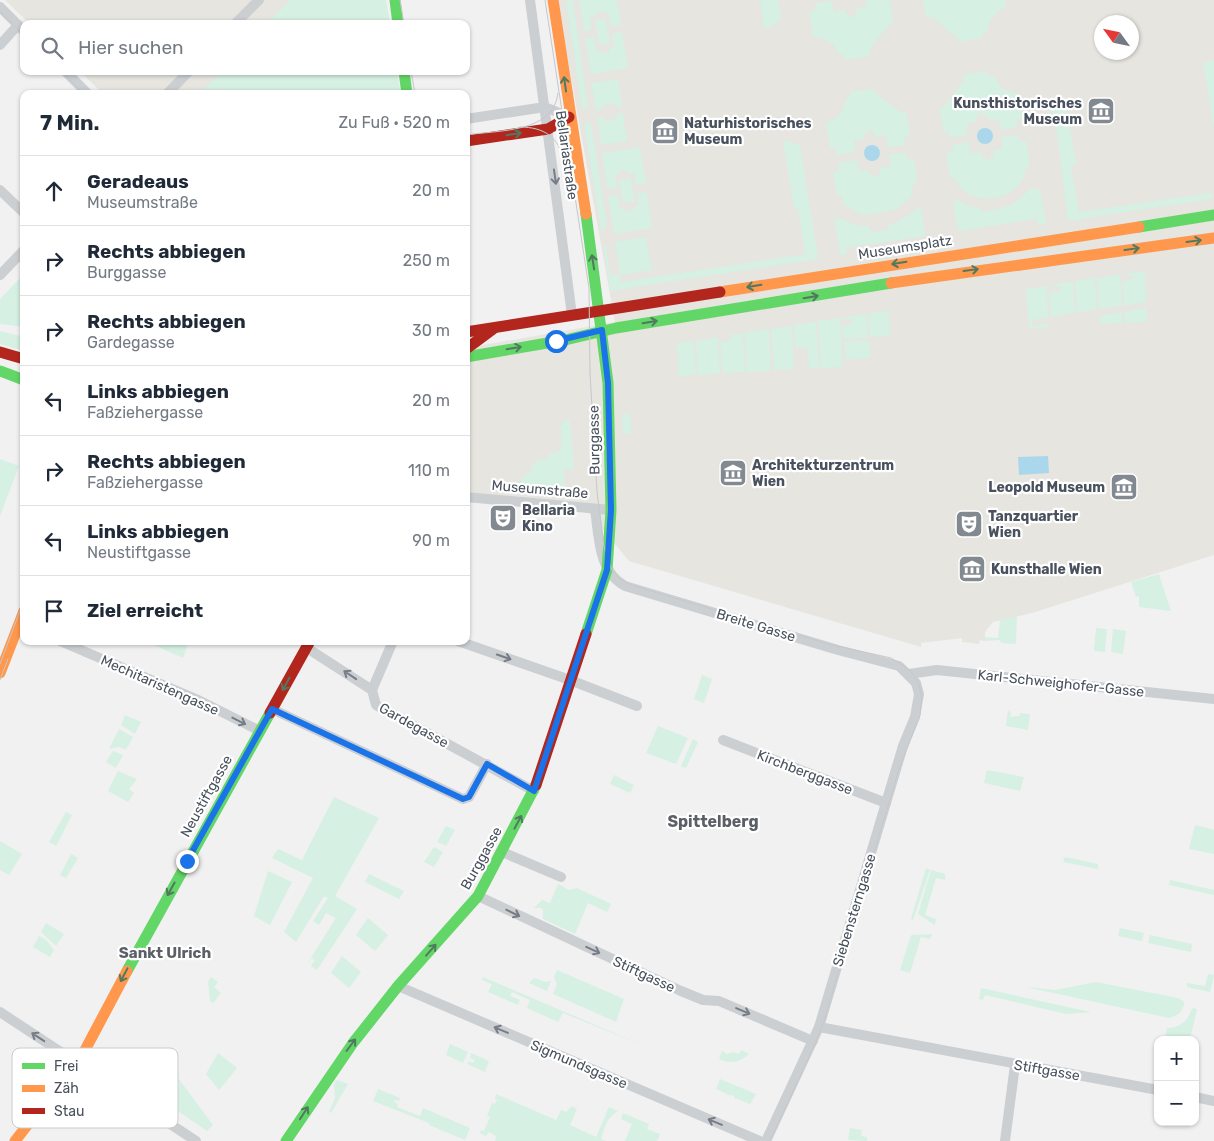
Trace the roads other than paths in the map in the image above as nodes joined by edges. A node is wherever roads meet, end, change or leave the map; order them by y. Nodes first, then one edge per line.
1 (259, 0) edge
2 (395, 0) edge
3 (530, 0) edge
4 (553, 0) edge
5 (0, 7) edge
6 (240, 20) edge
7 (398, 20) edge
8 (20, 27) edge
9 (20, 29) edge
10 (0, 45) edge
11 (69, 75) edge
12 (185, 75) edge
13 (405, 75) edge
14 (84, 90) edge
15 (171, 90) edge
16 (406, 90) edge
17 (545, 107) junction
18 (570, 117) junction
19 (470, 118) edge
20 (548, 129) junction
21 (470, 140) edge
22 (0, 190) edge
23 (20, 209) edge
24 (1214, 215) edge
25 (1214, 238) edge
26 (20, 254) edge
27 (0, 275) edge
28 (600, 310) junction
29 (572, 315) junction
30 (494, 328) junction
31 (602, 330) junction
32 (470, 331) edge
33 (470, 346) edge
34 (0, 352) edge
35 (470, 356) edge
36 (20, 358) edge
37 (0, 371) edge
38 (20, 378) edge
39 (470, 497) edge
40 (595, 509) junction
41 (611, 510) junction
42 (607, 570) junction
43 (20, 627) edge
44 (68, 645) edge
45 (307, 645) edge
46 (309, 645) edge
47 (391, 645) edge
48 (469, 645) edge
49 (0, 673) edge
50 (909, 674) junction
51 (570, 680) junction
52 (372, 690) junction
53 (1214, 699) edge
54 (637, 706) dead end
55 (272, 709) junction
56 (260, 731) junction
57 (723, 740) dead end
58 (487, 764) junction
59 (534, 791) junction
60 (886, 803) junction
61 (502, 852) junction
62 (561, 877) dead end
63 (478, 896) junction
64 (398, 986) junction
65 (0, 1012) edge
66 (819, 1027) junction
67 (813, 1041) junction
68 (55, 1048) edge
69 (84, 1048) edge
70 (1015, 1065) junction
71 (1154, 1089) edge
72 (1199, 1099) edge
73 (1214, 1101) edge
74 (25, 1128) edge
75 (176, 1128) edge
76 (15, 1141) edge
77 (196, 1141) edge
78 (286, 1141) edge
79 (760, 1141) edge
80 (766, 1141) edge
81 (1005, 1141) edge

1 - 6 street
2 - 7 main road
3 - 17 street, Bellariastraße
18 -> 4 main road, Bellariastraße
5 - 8 street
9 - 10 street
11 - 14 street
12 - 15 street
13 - 16 main road
17 - 18 street
17 - 19 street
17 - 20 street, Bellariastraße
18 - 20 main road
28 -> 18 main road, Bellariastraße
21 -> 20 main road
20 -> 29 street, Bellariastraße
22 - 23 street
24 -> 28 main road, Museumsplatz
31 -> 25 main road
26 - 27 street
28 - 29 main road
28 - 31 main road, Burggasse
29 - 30 main road
30 - 32 main road
30 - 33 main road
35 -> 31 main road
31 - 41 main road, Burggasse
34 - 36 main road
37 - 38 main road
39 - 40 street, Museumstraße
40 - 41 street, Museumstraße
40 - 42 street
41 - 42 main road, Burggasse
42 - 50 street, Breite Gasse
42 - 51 main road, Burggasse
43 - 49 main road
44 -> 56 street, Mechitaristengasse
45 -> 55 main road, Neustiftgasse
52 -> 46 street, Gardegasse
47 - 52 street
48 -> 51 street
50 - 53 street, Karl-Schweighofer-Gasse
50 - 60 street, Siebensterngasse
51 - 54 street
51 - 59 main road, Burggasse
52 - 58 street, Gardegasse
55 - 56 main road, Neustiftgasse
55 - 58 street
56 -> 69 main road, Neustiftgasse
57 - 60 street, Kirchberggasse
58 - 59 street, Gardegasse
61 -> 59 main road, Burggasse
60 - 66 street, Siebensterngasse
61 - 62 street
61 - 63 main road, Burggasse
64 -> 63 main road, Burggasse
63 -> 67 street, Stiftgasse
78 -> 64 main road, Burggasse
79 -> 64 street, Sigmundsgasse
68 -> 65 street
66 - 67 street, Siebensterngasse
66 - 70 street, Stiftgasse
67 - 80 street, Siebensterngasse
70 - 71 street, Stiftgasse
70 - 81 street
72 - 73 street
74 - 76 main road, Neustiftgasse
75 - 77 street

